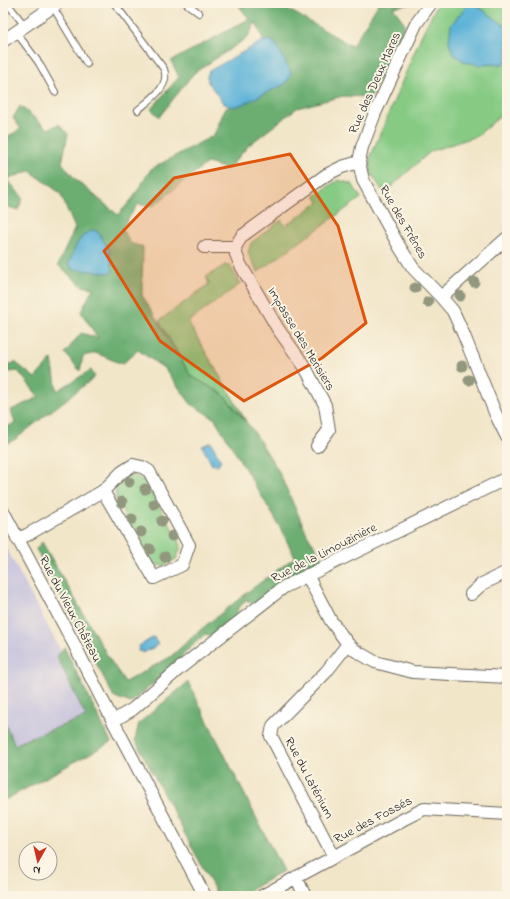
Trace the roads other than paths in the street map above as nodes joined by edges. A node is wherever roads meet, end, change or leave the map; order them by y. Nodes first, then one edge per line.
1 (6, 3) edge
2 (114, 3) edge
3 (186, 3) edge
4 (431, 3) edge
5 (55, 5) edge
6 (199, 13) dead end
7 (20, 29) junction
8 (3, 41) edge
9 (87, 64) dead end
10 (55, 92) dead end
11 (138, 110) dead end
12 (359, 162) junction
13 (507, 238) edge
14 (204, 247) dead end
15 (235, 247) junction
16 (441, 297) junction
17 (507, 437) edge
18 (317, 446) dead end
19 (507, 478) edge
20 (103, 491) junction
21 (3, 511) edge
22 (18, 539) junction
23 (507, 572) edge
24 (308, 575) junction
25 (471, 594) dead end
26 (348, 644) junction
27 (507, 677) edge
28 (113, 721) junction
29 (507, 814) edge
30 (334, 856) junction
31 (296, 877) junction
32 (205, 896) edge
33 (262, 896) edge
34 (306, 896) edge

1 - 7 lane
2 - 11 lane
3 - 6 lane
4 - 12 street, Rue des Deux Mares
5 - 7 street
5 - 9 lane
7 - 8 street
7 - 10 lane
12 - 15 street
12 - 16 street, Rue des Frênes
13 - 16 street
14 - 15 street
15 - 18 street, Impasse des Merisiers
16 - 17 street, Rue des Frênes
19 - 24 street, Rue de la Limouzinière
20 - 20 street
20 - 22 street
21 - 22 street, Rue du Vieux Château
22 - 28 street, Rue du Vieux Château
23 - 25 street
24 - 26 street
24 - 28 street, Rue de la Limouzinière
26 - 27 street
26 - 30 street, Rue du Laténium
28 - 32 street, Rue du Vieux Château
29 - 30 street, Rue des Fossés
30 - 31 street, Rue des Fossés
31 - 33 street, Rue des Fossés
31 - 34 street

